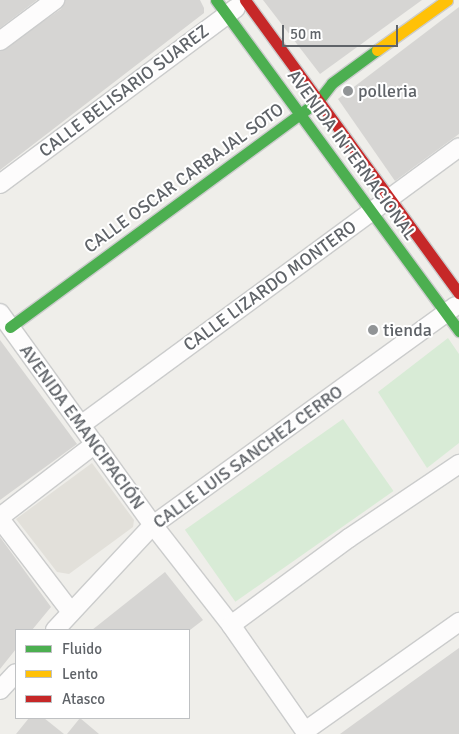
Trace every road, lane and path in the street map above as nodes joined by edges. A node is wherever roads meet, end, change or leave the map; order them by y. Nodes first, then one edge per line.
1 (55, 0) edge
2 (216, 0) edge
3 (447, 0) edge
4 (247, 1) edge
5 (226, 14) junction
6 (0, 41) edge
7 (318, 100) junction
8 (300, 114) junction
9 (459, 147) edge
10 (0, 184) edge
11 (390, 198) junction
12 (372, 212) junction
13 (459, 293) edge
14 (453, 308) edge
15 (5, 320) edge
16 (459, 330) edge
17 (81, 425) junction
18 (95, 444) junction
19 (459, 464) edge
20 (0, 518) edge
21 (153, 525) junction
22 (71, 612) junction
23 (459, 622) edge
24 (231, 625) junction
25 (56, 629) edge
26 (306, 732) edge

1 - 6 street
2 - 5 main road, AVENIDA INTERNACIONAL
3 - 7 main road, CALLE OSCAR CARBAJAL SOTO
4 - 5 street, CALLE BELISARIO SUAREZ
4 - 7 main road, AVENIDA INTERNACIONAL
5 - 8 main road, AVENIDA INTERNACIONAL
5 - 10 street, CALLE BELISARIO SUAREZ
7 - 8 main road, CALLE OSCAR CARBAJAL SOTO
7 - 11 main road, AVENIDA INTERNACIONAL
8 - 12 main road, AVENIDA INTERNACIONAL
8 - 15 main road, CALLE OSCAR CARBAJAL SOTO
9 - 11 street, CALLE LIZARDO MONTERO
11 - 12 street, CALLE LIZARDO MONTERO
11 - 13 main road, AVENIDA INTERNACIONAL
12 - 14 main road, AVENIDA INTERNACIONAL
12 - 17 street, CALLE LIZARDO MONTERO
14 - 16 main road, AVENIDA INTERNACIONAL
14 - 21 street, CALLE LUIS SANCHEZ CERRO
15 - 17 street, AVENIDA EMANCIPACIÓN
17 - 18 street, AVENIDA EMANCIPACIÓN
18 - 20 street
18 - 21 street, AVENIDA EMANCIPACIÓN
19 - 24 street
20 - 22 street
21 - 22 street, CALLE LUIS SANCHEZ CERRO
21 - 24 street, AVENIDA EMANCIPACIÓN
22 - 25 street, CALLE LUIS SANCHEZ CERRO
23 - 26 street
24 - 26 street, AVENIDA EMANCIPACIÓN

